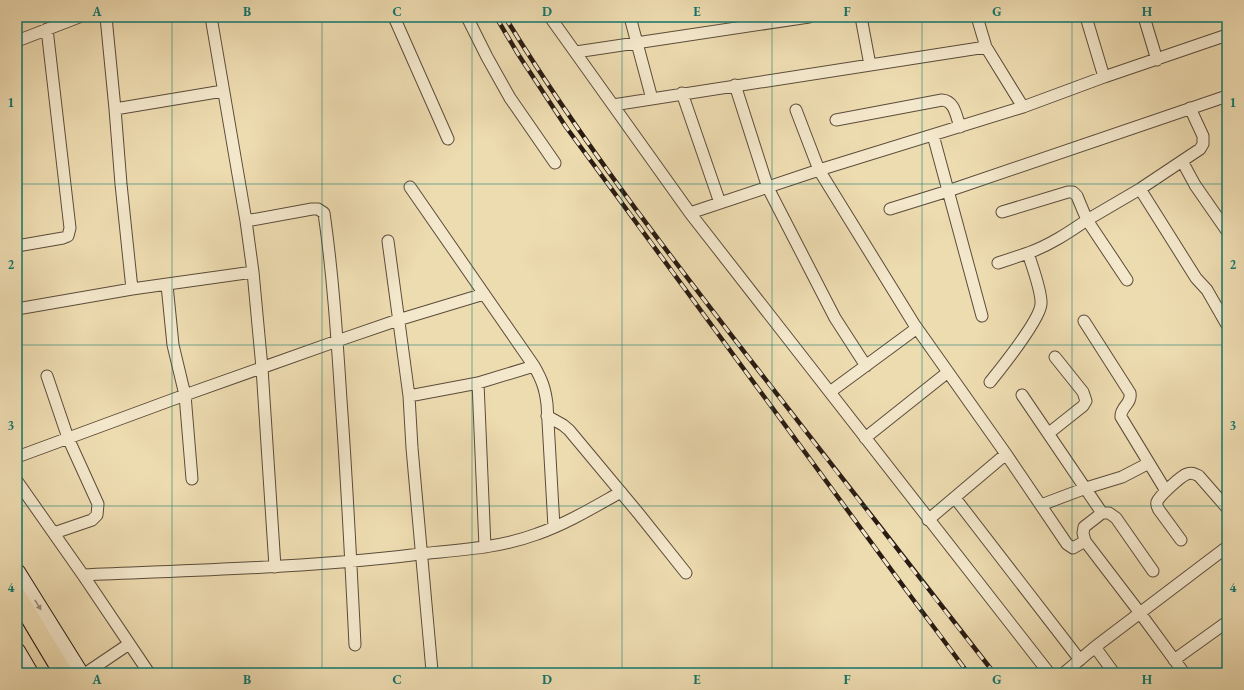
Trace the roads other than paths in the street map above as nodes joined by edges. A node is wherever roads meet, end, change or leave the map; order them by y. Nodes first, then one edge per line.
1 (79, 17) edge
2 (106, 17) edge
3 (211, 17) edge
4 (394, 17) edge
5 (467, 17) edge
6 (550, 17) edge
7 (630, 17) edge
8 (803, 17) edge
9 (861, 17) edge
10 (977, 17) edge
11 (1088, 17) edge
12 (1144, 17) edge
13 (47, 29) junction
14 (1227, 37) edge
15 (17, 41) edge
16 (638, 42) junction
17 (986, 47) junction
18 (576, 52) junction
19 (1157, 60) junction
20 (870, 64) junction
21 (1104, 77) junction
22 (735, 85) junction
23 (224, 91) junction
24 (682, 93) junction
25 (1227, 96) edge
26 (652, 99) junction
27 (613, 104) junction
28 (1023, 107) junction
29 (1190, 108) junction
30 (115, 109) junction
31 (796, 110) dead end
32 (836, 120) dead end
33 (960, 127) junction
34 (933, 135) junction
35 (448, 140) dead end
36 (1182, 161) junction
37 (555, 163) dead end
38 (819, 170) junction
39 (410, 187) dead end
40 (768, 188) junction
41 (1140, 189) junction
42 (948, 191) junction
43 (720, 203) junction
44 (890, 209) dead end
45 (690, 212) junction
46 (1002, 212) dead end
47 (1087, 220) junction
48 (246, 221) junction
49 (1227, 231) edge
50 (388, 241) dead end
51 (17, 246) edge
52 (1028, 254) junction
53 (998, 263) dead end
54 (252, 272) junction
55 (1127, 280) dead end
56 (167, 285) junction
57 (132, 289) junction
58 (484, 294) junction
59 (17, 309) edge
60 (982, 316) dead end
61 (398, 320) junction
62 (1084, 322) dead end
63 (1227, 325) edge
64 (917, 328) junction
65 (338, 341) junction
66 (1054, 357) dead end
67 (534, 366) junction
68 (866, 366) junction
69 (262, 368) junction
70 (948, 372) junction
71 (47, 376) dead end
72 (990, 382) dead end
73 (478, 383) junction
74 (830, 392) junction
75 (1022, 394) dead end
76 (185, 395) junction
77 (409, 396) junction
78 (547, 416) junction
79 (1049, 433) junction
80 (68, 438) junction
81 (865, 438) junction
82 (1006, 454) junction
83 (17, 457) edge
84 (1148, 463) junction
85 (192, 479) dead end
86 (17, 481) edge
87 (1086, 488) junction
88 (1166, 491) junction
89 (621, 492) junction
90 (955, 498) junction
91 (1041, 505) junction
92 (1227, 508) edge
93 (1102, 513) junction
94 (928, 520) junction
95 (554, 527) junction
96 (54, 533) junction
97 (1180, 540) dead end
98 (1085, 541) junction
99 (486, 547) junction
100 (1227, 547) edge
101 (422, 554) junction
102 (351, 562) junction
103 (275, 567) junction
104 (1153, 570) dead end
105 (17, 572) edge
106 (686, 573) dead end
107 (84, 575) junction
108 (17, 596) edge
109 (1140, 613) junction
110 (17, 616) edge
111 (1227, 622) edge
112 (130, 644) junction
113 (355, 645) dead end
114 (1096, 647) junction
115 (17, 651) edge
116 (1080, 660) junction
117 (1174, 660) junction
118 (432, 671) dead end
119 (26, 673) edge
120 (30, 673) edge
121 (51, 673) edge
122 (63, 673) edge
123 (80, 673) edge
124 (86, 673) edge
125 (149, 673) edge
126 (1049, 673) edge
127 (1064, 673) edge
128 (1114, 673) edge
129 (1184, 673) edge

1 - 13 street
2 - 30 street
3 - 23 street
4 - 35 street
5 - 37 street
6 - 18 street
7 - 16 street
8 - 16 street
9 - 20 street
10 - 17 street
11 - 21 street
12 - 19 street
13 - 15 street
13 - 51 street
14 - 19 street
16 - 18 street
16 - 26 street
17 - 20 street
17 - 28 street
18 - 27 street
19 - 21 street
20 - 22 street
21 - 28 street
22 - 24 street
22 - 40 street
23 - 30 street
23 - 48 street
24 - 26 street
24 - 43 street
25 - 29 street
26 - 27 street
27 - 45 street
28 - 33 street
29 - 36 street
29 - 42 street
30 - 57 street
31 - 38 street
32 - 33 street
33 - 34 street
34 - 38 street
34 - 42 street
36 - 41 street
36 - 49 street
38 - 40 street
38 - 64 street
39 - 58 street
40 - 43 street
40 - 68 street
41 - 47 street
41 - 63 street
42 - 44 street
42 - 60 street
43 - 45 street
45 - 74 street
46 - 47 street
47 - 52 street
47 - 55 street
48 - 54 street
48 - 65 street
50 - 61 street
52 - 53 street
52 - 72 street
54 - 56 street
54 - 69 street
56 - 57 street
56 - 76 street
57 - 59 street
58 - 61 street
58 - 67 street
61 - 65 street
61 - 77 street
62 - 84 street
64 - 68 street
64 - 70 street
65 - 69 street
65 - 102 street
66 - 79 street
67 - 73 street
67 - 78 street
68 - 74 street
69 - 76 street
69 - 103 street
70 - 81 street
70 - 82 street
71 - 80 street
73 - 77 street
73 - 99 street
74 - 81 street
75 - 79 street
76 - 80 street
76 - 85 street
77 - 101 street
78 - 89 street
78 - 95 street
79 - 87 street
80 - 83 street
80 - 96 street
81 - 94 street
82 - 90 street
82 - 91 street
84 - 87 street
84 - 88 street
86 - 96 street
87 - 91 street
87 - 93 street
88 - 92 street
88 - 97 street
89 - 95 street
89 - 106 street
90 - 94 street
90 - 116 street
91 - 98 street
93 - 98 street
93 - 104 street
94 - 126 street
95 - 99 street
96 - 107 street
98 - 109 street
99 - 101 street
100 - 109 street
101 - 102 street
101 - 118 street
102 - 103 street
102 - 113 street
103 - 107 street
105 -> 123 street
107 - 112 street
108 - 122 main road
109 - 114 street
109 - 117 street
110 - 121 main road
111 - 117 street
112 - 124 street
112 - 125 street
114 - 116 street
114 - 128 street
115 - 120 street
116 - 127 street
117 - 129 street
119 - 120 street

